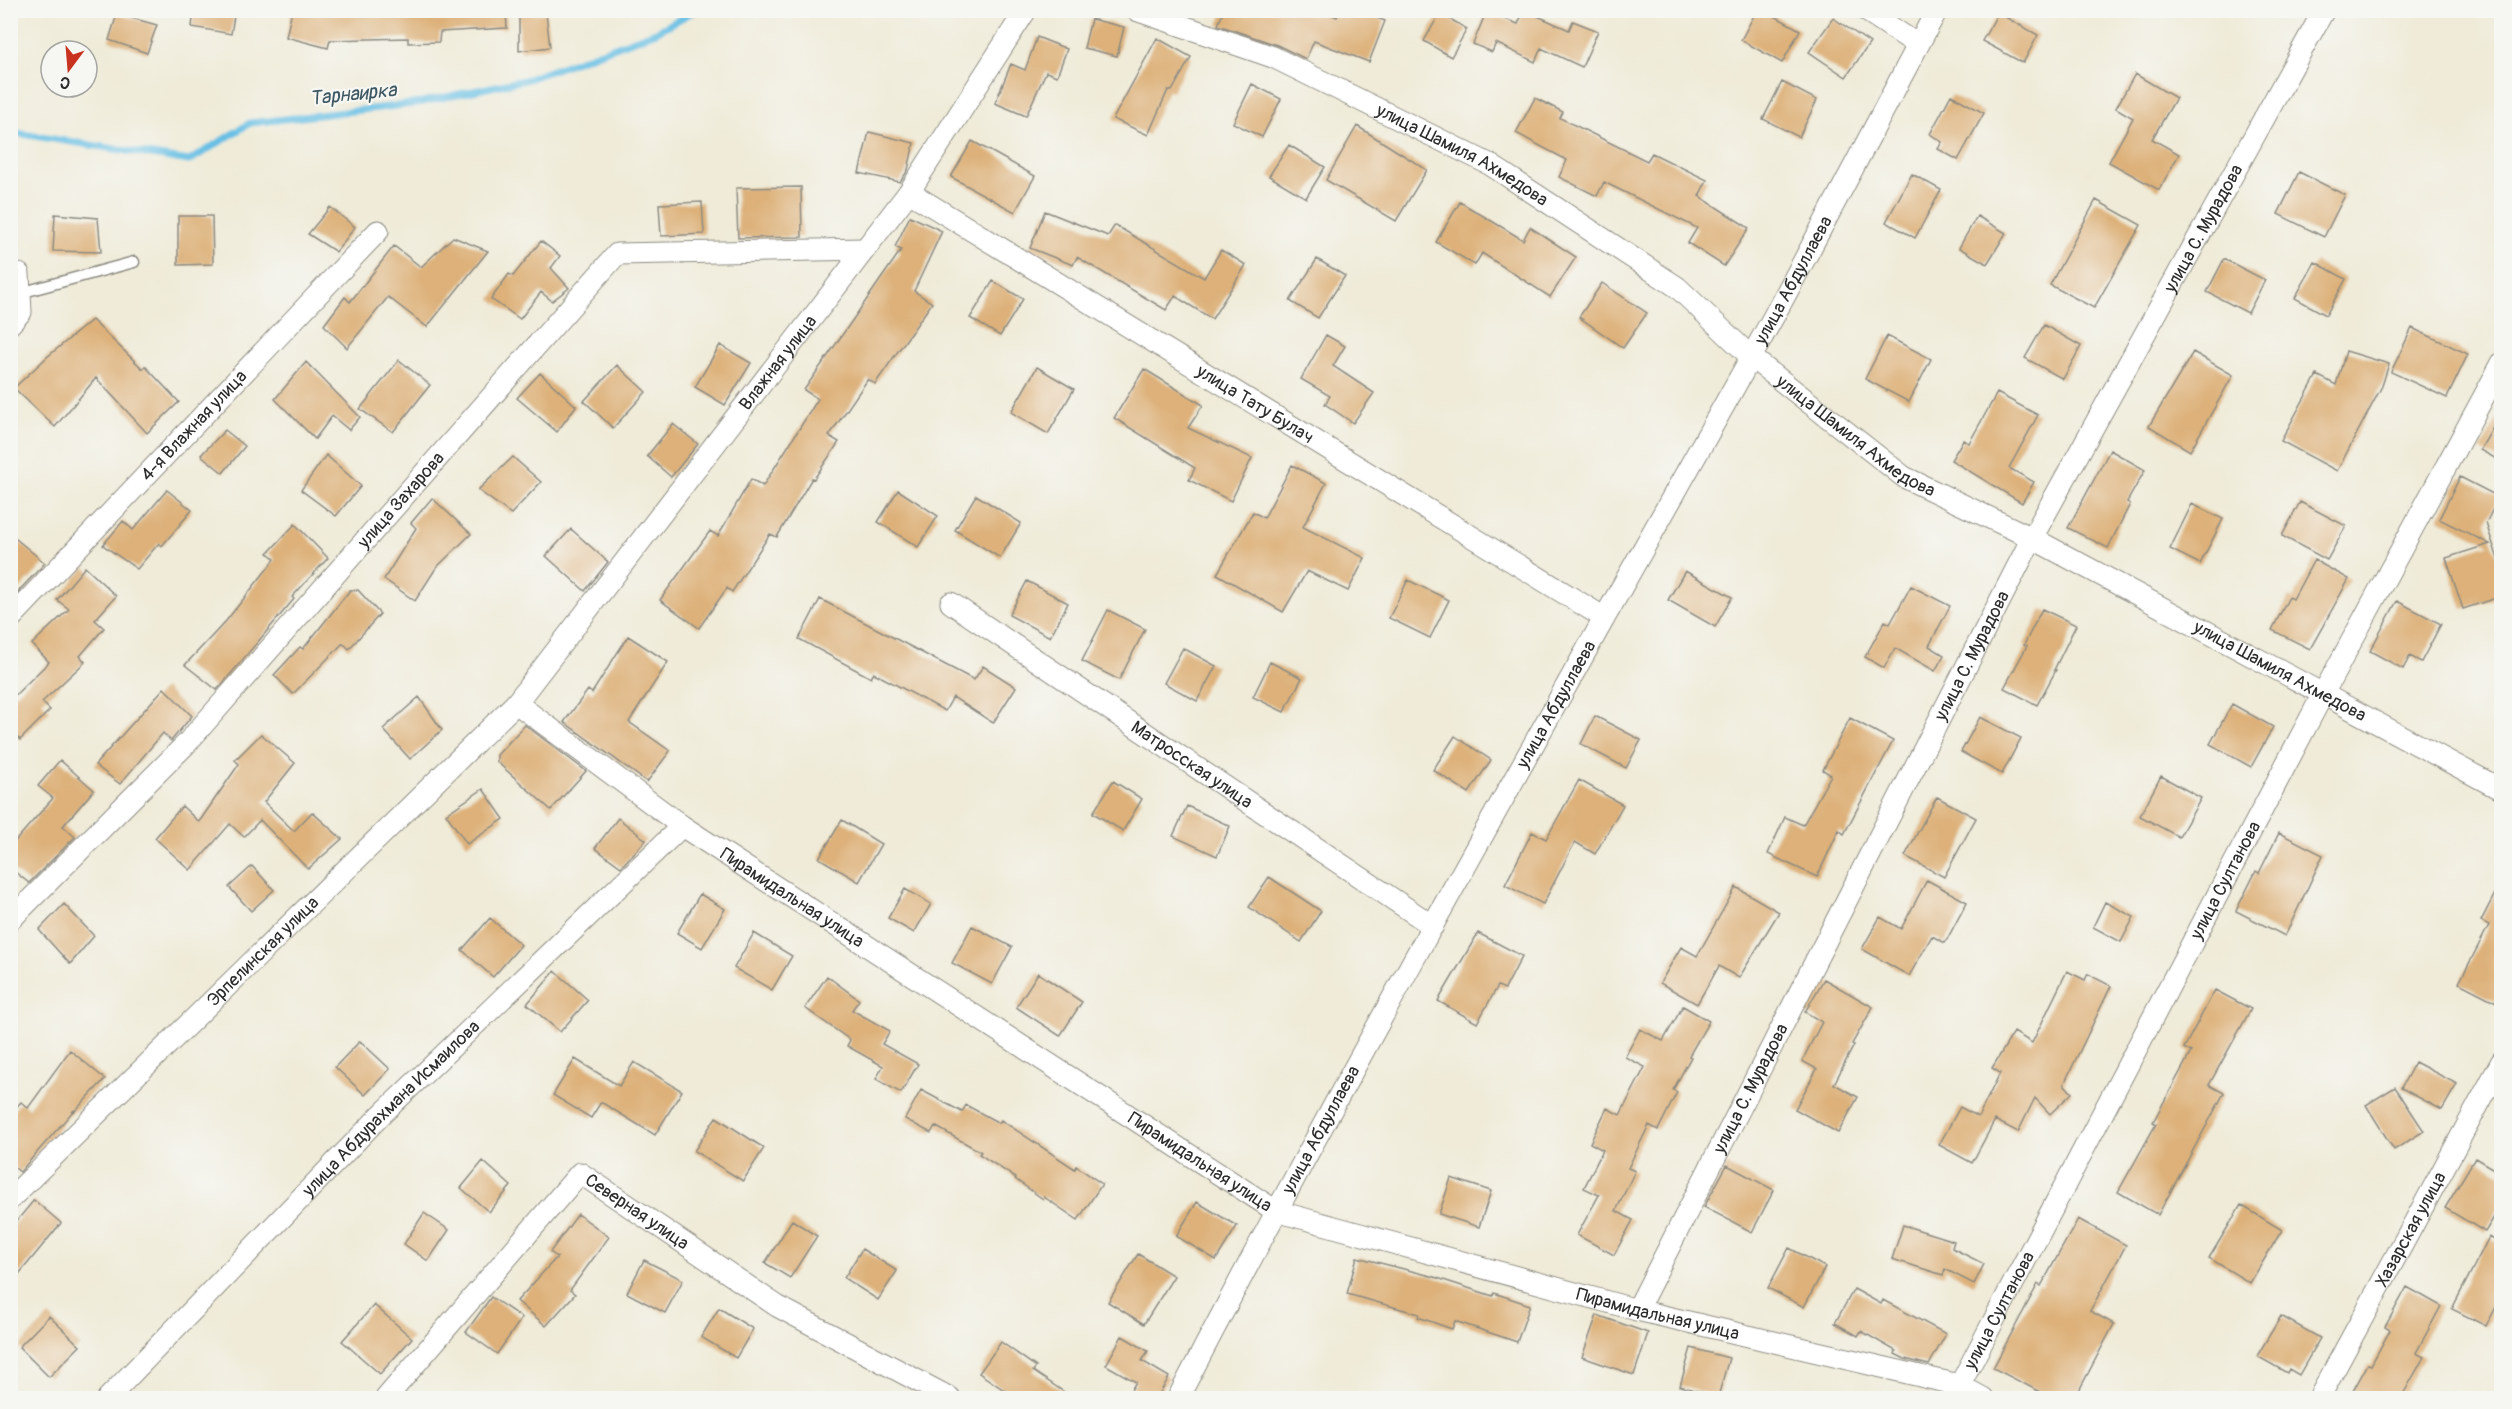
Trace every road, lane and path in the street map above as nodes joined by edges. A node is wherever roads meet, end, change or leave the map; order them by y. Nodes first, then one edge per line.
1 (1026, 10) edge
2 (1136, 10) edge
3 (1865, 10) edge
4 (1937, 10) edge
5 (2325, 10) edge
6 (1918, 45) junction
7 (909, 192) junction
8 (378, 231) dead end
9 (864, 249) junction
10 (134, 262) dead end
11 (17, 281) edge
12 (10, 324) edge
13 (1751, 357) junction
14 (2502, 363) edge
15 (2032, 538) junction
16 (951, 603) dead end
17 (1603, 617) junction
18 (10, 619) edge
19 (2323, 694) junction
20 (516, 703) junction
21 (2502, 790) edge
22 (682, 826) junction
23 (10, 920) edge
24 (1433, 926) junction
25 (2502, 1061) edge
26 (10, 1199) edge
27 (1276, 1211) junction
28 (1637, 1310) junction
29 (1956, 1392) edge
30 (108, 1398) edge
31 (386, 1398) edge
32 (950, 1398) edge
33 (1178, 1398) edge
34 (1983, 1398) edge
35 (2319, 1398) edge

1 - 7 street, Влажная улица
2 - 13 street, улица Шамиля Ахмедова
3 - 6 street
4 - 6 street, улица Абдуллаева
5 - 15 street, улица С. Мурадова
6 - 13 street, улица Абдуллаева
7 - 9 street, Влажная улица
7 - 17 street, улица Тату Булач
8 - 18 street, 4-я Влажная улица
9 - 20 street, Влажная улица
9 - 23 street, улица Захарова
10 - 11 lane
11 - 12 street
13 - 15 street, улица Шамиля Ахмедова
13 - 17 street, улица Абдуллаева
14 - 19 street, улица Султанова
15 - 19 street, улица Шамиля Ахмедова
15 - 28 street, улица С. Мурадова
16 - 24 street, Матросская улица
17 - 24 street, улица Абдуллаева
19 - 21 street, улица Шамиля Ахмедова
19 - 29 street, улица Султанова
20 - 22 street, Пирамидальная улица
20 - 26 street, Эрпелинская улица
22 - 27 street, Пирамидальная улица
22 - 30 street, улица Абдурахмана Исмаилова
24 - 27 street, улица Абдуллаева
25 - 35 street, Хазарская улица
27 - 28 street, Пирамидальная улица
27 - 33 street, улица Абдуллаева
28 - 29 street, Пирамидальная улица
29 - 34 street, Пирамидальная улица
31 - 32 street, Северная улица

